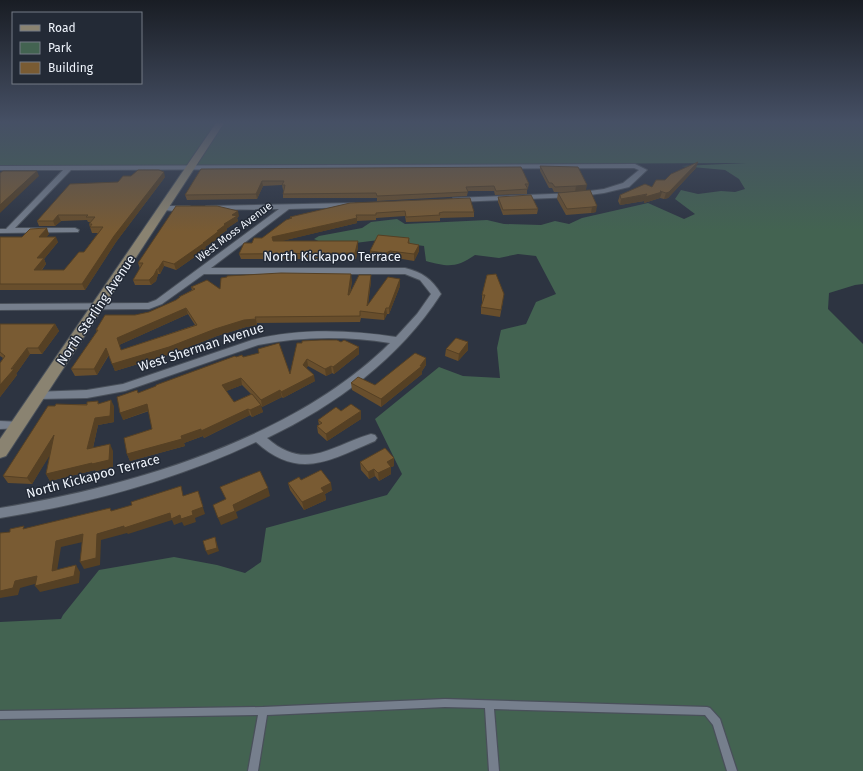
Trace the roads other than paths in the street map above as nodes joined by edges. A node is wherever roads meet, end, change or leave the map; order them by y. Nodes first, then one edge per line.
1 (197, 159) edge
2 (69, 168) junction
3 (191, 168) junction
4 (6, 170) edge
5 (449, 201) edge
6 (362, 205) edge
7 (286, 207) junction
8 (164, 208) junction
9 (75, 230) dead end
10 (4, 231) edge
11 (202, 271) junction
12 (0, 307) edge
13 (98, 307) junction
14 (398, 341) junction
15 (38, 395) junction
16 (0, 425) edge
17 (18, 425) junction
18 (258, 437) junction
19 (371, 438) dead end
20 (0, 452) edge
21 (0, 513) edge
22 (489, 705) junction
23 (263, 711) junction
24 (0, 715) edge
25 (253, 771) edge
26 (494, 771) edge
27 (732, 771) edge

1 - 3 street, North Sterling Avenue
2 - 3 street
2 - 4 street
2 - 10 street
3 - 5 street
3 - 8 street, North Sterling Avenue
6 - 7 street, West Moss Avenue
7 - 8 street
7 - 11 street, West Moss Avenue
8 - 13 street, North Sterling Avenue
9 - 10 street
11 - 13 street, West Moss Avenue
11 - 14 street, North Kickapoo Terrace
12 - 13 street, West Moss Avenue
13 - 15 street, North Sterling Avenue
14 - 15 street, West Sherman Avenue
14 - 18 street, North Kickapoo Terrace
15 - 17 street, North Sterling Avenue
16 - 17 street
17 - 20 street, North Sterling Avenue
18 - 19 street
18 - 21 street, North Kickapoo Terrace
22 - 23 lane
22 - 26 lane
22 - 27 lane
23 - 24 lane
23 - 25 lane

